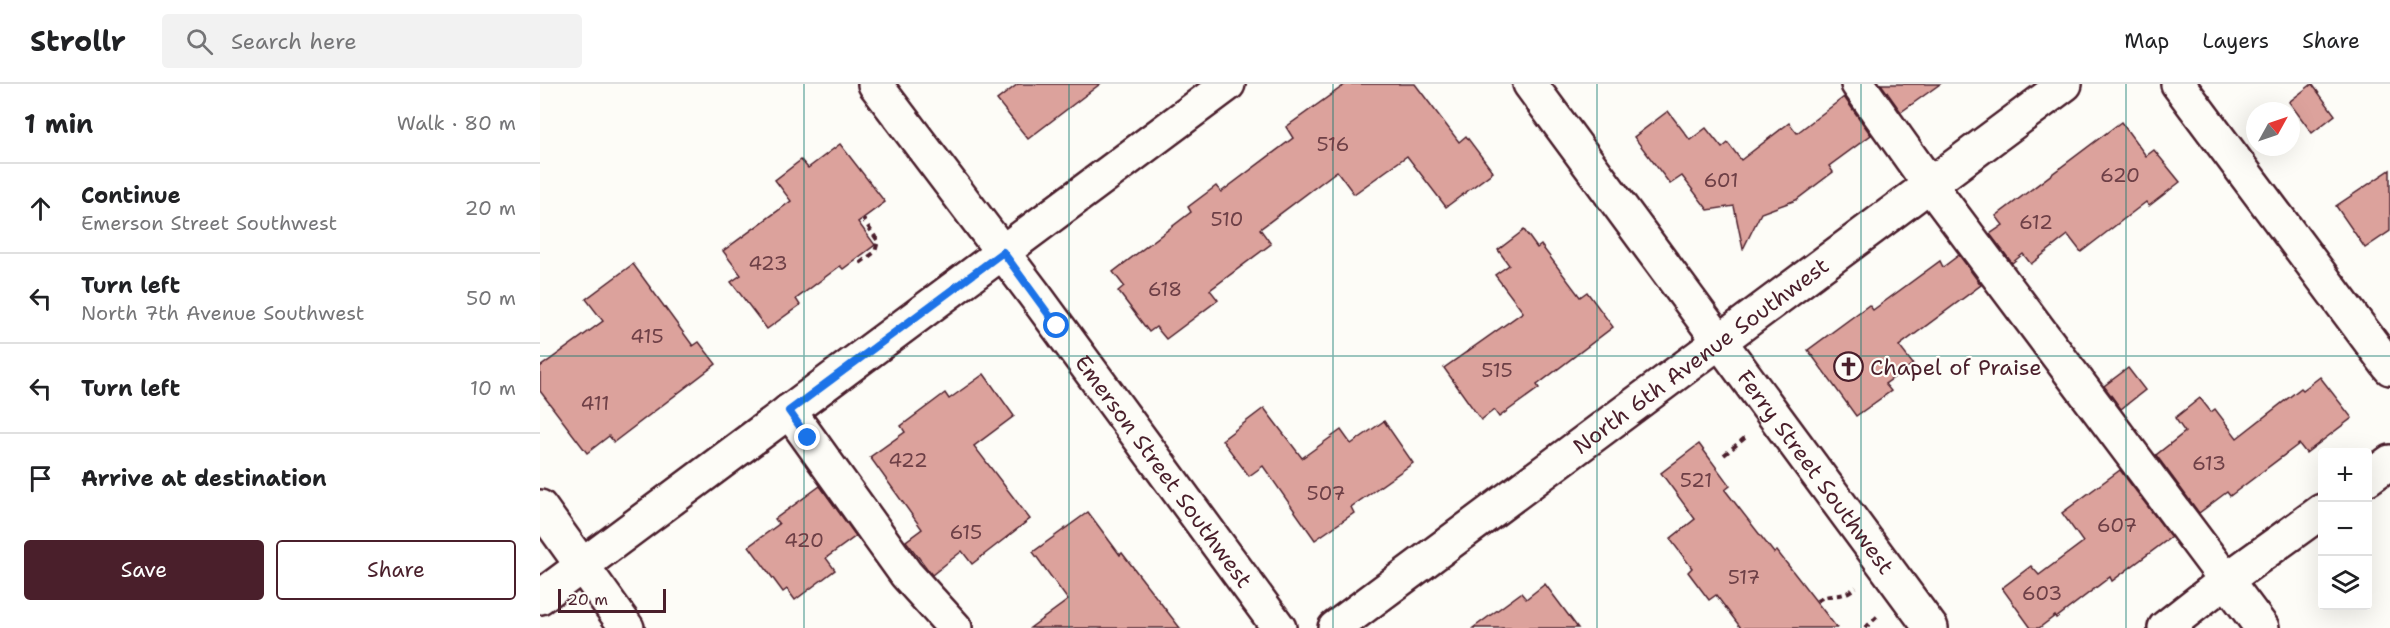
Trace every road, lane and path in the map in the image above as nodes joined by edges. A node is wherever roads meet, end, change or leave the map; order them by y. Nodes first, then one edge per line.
1 (875, 84) edge
2 (1228, 84) edge
3 (1530, 84) edge
4 (1858, 84) edge
5 (2065, 84) edge
6 (2178, 84) edge
7 (1930, 185) junction
8 (863, 219) dead end
9 (1003, 252) junction
10 (860, 263) dead end
11 (1720, 341) junction
12 (2390, 368) edge
13 (789, 411) junction
14 (1746, 437) dead end
15 (1724, 455) dead end
16 (2390, 462) edge
17 (2372, 475) edge
18 (540, 507) edge
19 (2318, 514) edge
20 (583, 565) junction
21 (2225, 581) junction
22 (1857, 586) dead end
23 (540, 597) edge
24 (1817, 602) dead end
25 (1878, 616) dead end
26 (627, 628) edge
27 (955, 628) edge
28 (1279, 628) edge
29 (1335, 628) edge
30 (1865, 628) edge
31 (1931, 628) edge
32 (2165, 628) edge
33 (2262, 628) edge

1 - 9 street, Emerson Street Southwest
2 - 9 street
3 - 11 street, Ferry Street Southwest
4 - 7 street
5 - 7 street, North 6th Avenue Southwest
6 - 12 street
7 - 11 street, North 6th Avenue Southwest
7 - 21 street
8 - 10 path
9 - 13 street
9 - 28 street, Emerson Street Southwest
11 - 29 street, North 6th Avenue Southwest
11 - 31 street, Ferry Street Southwest
13 - 20 street
13 - 27 street
14 - 15 path
16 - 17 street
18 - 20 street
19 - 21 street
20 - 23 street
20 - 26 street
21 - 32 street
21 - 33 street
22 - 24 path
25 - 30 path

